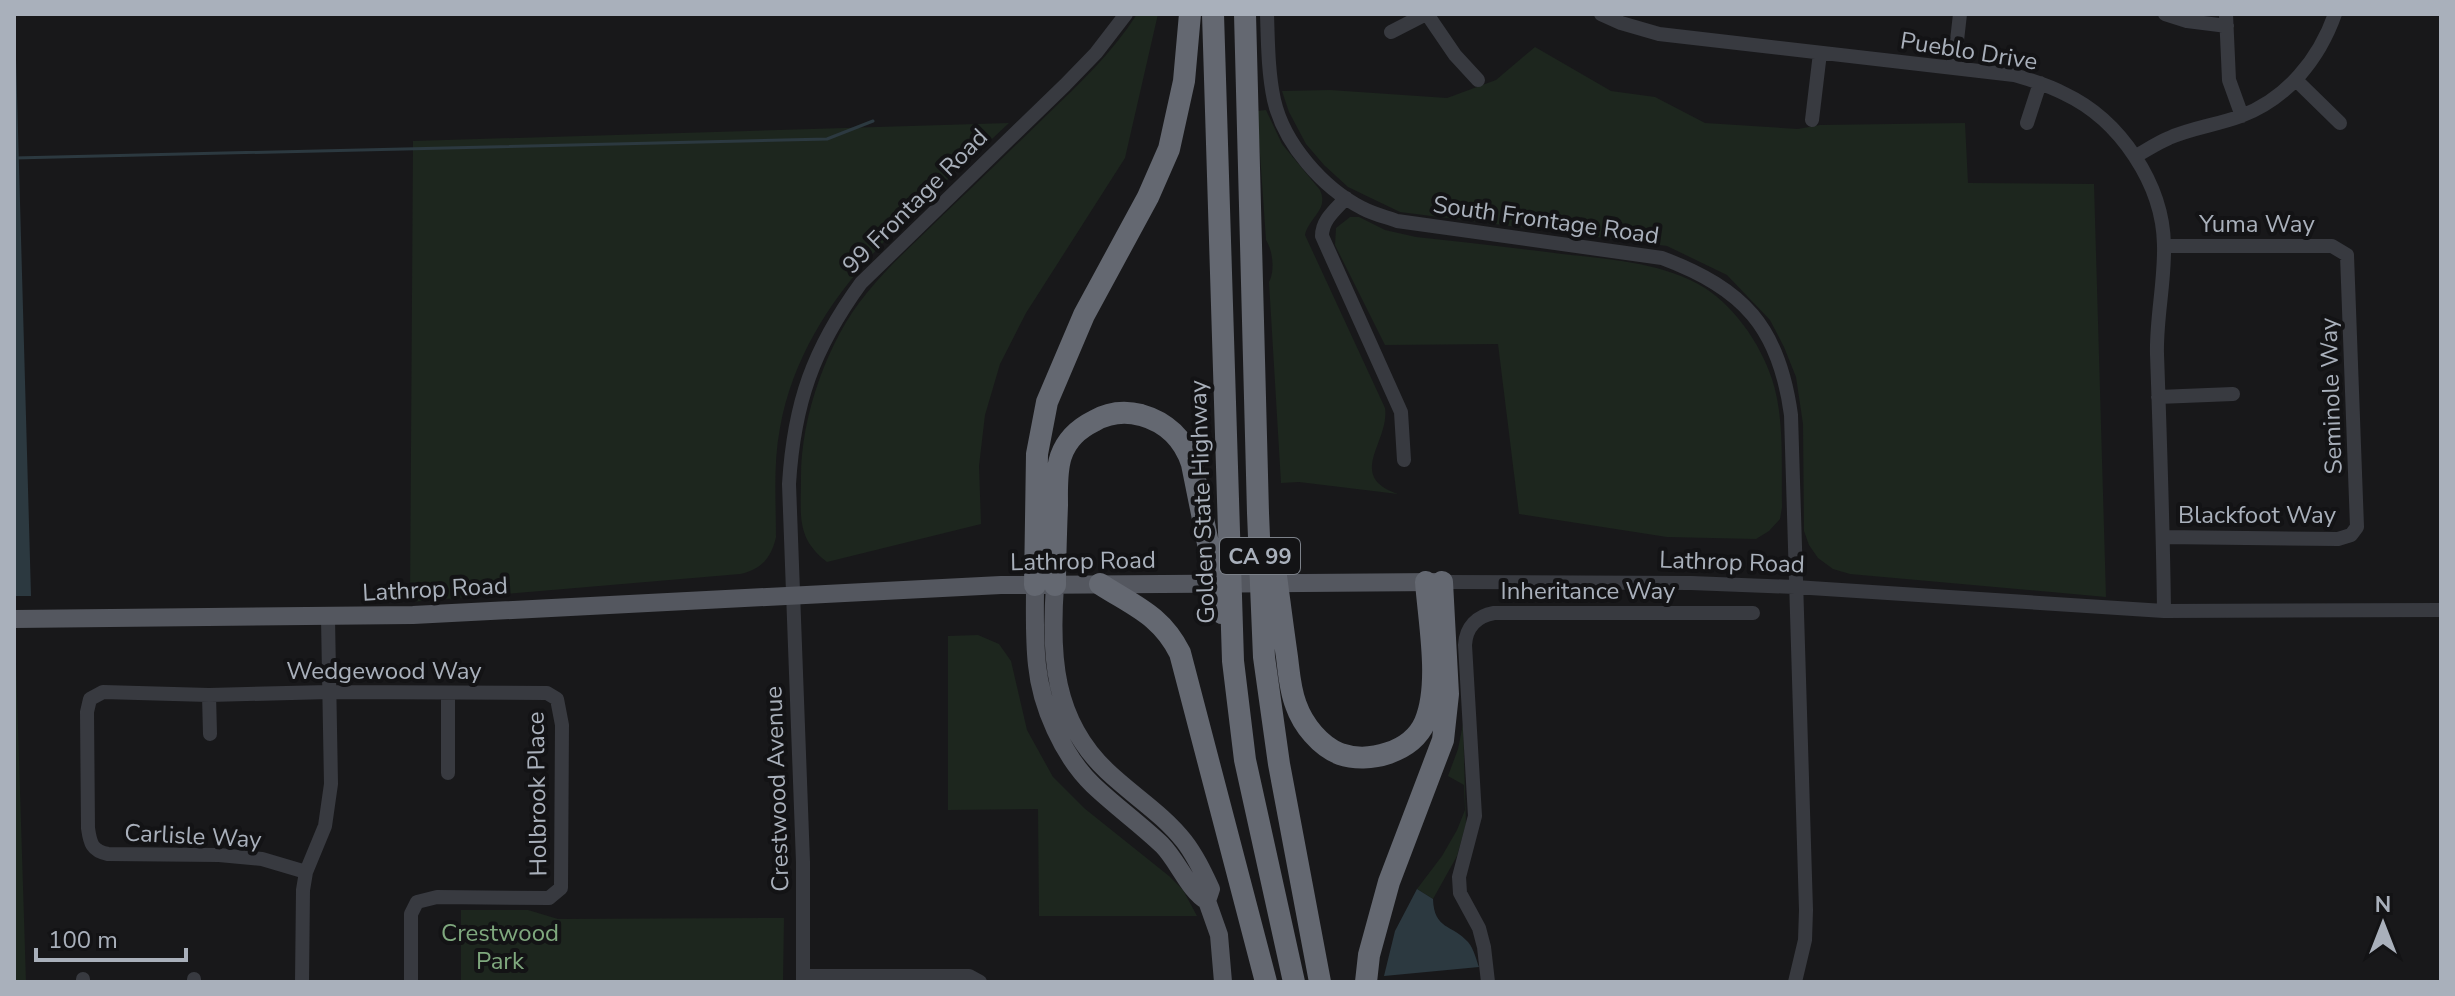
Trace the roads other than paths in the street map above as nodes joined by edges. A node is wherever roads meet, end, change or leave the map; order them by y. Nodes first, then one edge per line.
1 (1126, 14) edge
2 (1190, 14) edge
3 (1213, 14) edge
4 (1245, 14) edge
5 (1267, 14) edge
6 (1426, 14) edge
7 (1601, 14) edge
8 (1960, 14) edge
9 (2165, 14) edge
10 (2335, 14) edge
11 (2227, 20) edge
12 (1391, 32) dead end
13 (1820, 53) junction
14 (1954, 67) junction
15 (1478, 80) dead end
16 (2296, 80) junction
17 (2040, 83) junction
18 (2242, 116) junction
19 (1812, 120) dead end
20 (2027, 123) dead end
21 (2340, 123) dead end
22 (1249, 126) junction
23 (2136, 156) junction
24 (1346, 198) junction
25 (2164, 246) junction
26 (2347, 255) joint
27 (2233, 394) dead end
28 (2158, 397) junction
29 (1404, 460) dead end
30 (2351, 535) joint
31 (2163, 537) junction
32 (1434, 582) junction
33 (1691, 583) junction
34 (1100, 584) junction
35 (1045, 585) junction
36 (1795, 587) junction
37 (793, 595) junction
38 (2441, 610) edge
39 (2164, 611) junction
40 (1691, 613) junction
41 (1753, 613) dead end
42 (328, 618) junction
43 (14, 619) edge
44 (1233, 661) junction
45 (329, 692) junction
46 (448, 693) junction
47 (209, 695) junction
48 (557, 699) joint
49 (210, 734) dead end
50 (448, 773) dead end
51 (89, 834) joint
52 (306, 872) junction
53 (803, 979) edge
54 (979, 981) edge
55 (302, 982) edge
56 (411, 982) edge
57 (1223, 982) edge
58 (1266, 982) edge
59 (1294, 982) edge
60 (1320, 982) edge
61 (1366, 982) edge
62 (1488, 982) edge
63 (1795, 982) edge

1 - 37 street, 99 Frontage Road
2 - 35 highway
3 - 44 highway, Golden State Highway / CA 99
4 - 22 highway, CA 99
5 - 24 street, South Frontage Road
6 - 12 street
6 - 15 street
7 - 13 street, Pueblo Drive
8 - 14 street
9 - 11 street
10 - 16 street
11 - 18 street
13 - 14 street, Pueblo Drive
13 - 19 street
14 - 17 street, Pueblo Drive
16 - 18 street
16 - 21 street
17 - 20 street
17 - 23 street, Pueblo Drive
18 - 23 street
22 - 32 highway
22 - 60 highway, CA 99
23 - 25 street, Pueblo Drive
24 - 29 street
24 - 36 street, South Frontage Road
25 - 26 street, Yuma Way
25 - 28 street, Pueblo Drive
26 - 30 street, Seminole Way
27 - 28 street
28 - 31 street, Pueblo Drive
30 - 31 street, Blackfoot Way
31 - 39 street, Pueblo Drive
32 - 33 street, Lathrop Road
32 - 34 main road, Lathrop Road
32 - 61 highway
33 - 36 street, Lathrop Road
33 - 40 street, Inheritance Way
34 - 35 main road, Lathrop Road
34 - 58 highway
35 - 37 main road, Lathrop Road
35 - 44 highway
35 - 57 main road
36 - 39 street, Lathrop Road
36 - 63 street, South Frontage Road
37 - 42 main road, Lathrop Road
37 - 53 street, Crestwood Avenue
38 - 39 street, Lathrop Road
40 - 41 street, Inheritance Way
40 - 62 street, Inheritance Way
42 - 43 main road, Lathrop Road
42 - 45 street
44 - 59 highway, Golden State Highway / CA 99
45 - 46 street, Wedgewood Way
45 - 47 street, Wedgewood Way
45 - 52 street
46 - 48 street, Wedgewood Way
46 - 50 street
47 - 49 street
47 - 51 street, Wedgewood Way
48 - 56 street, Holbrook Place
51 - 52 street, Carlisle Way
52 - 55 street
53 - 54 street

